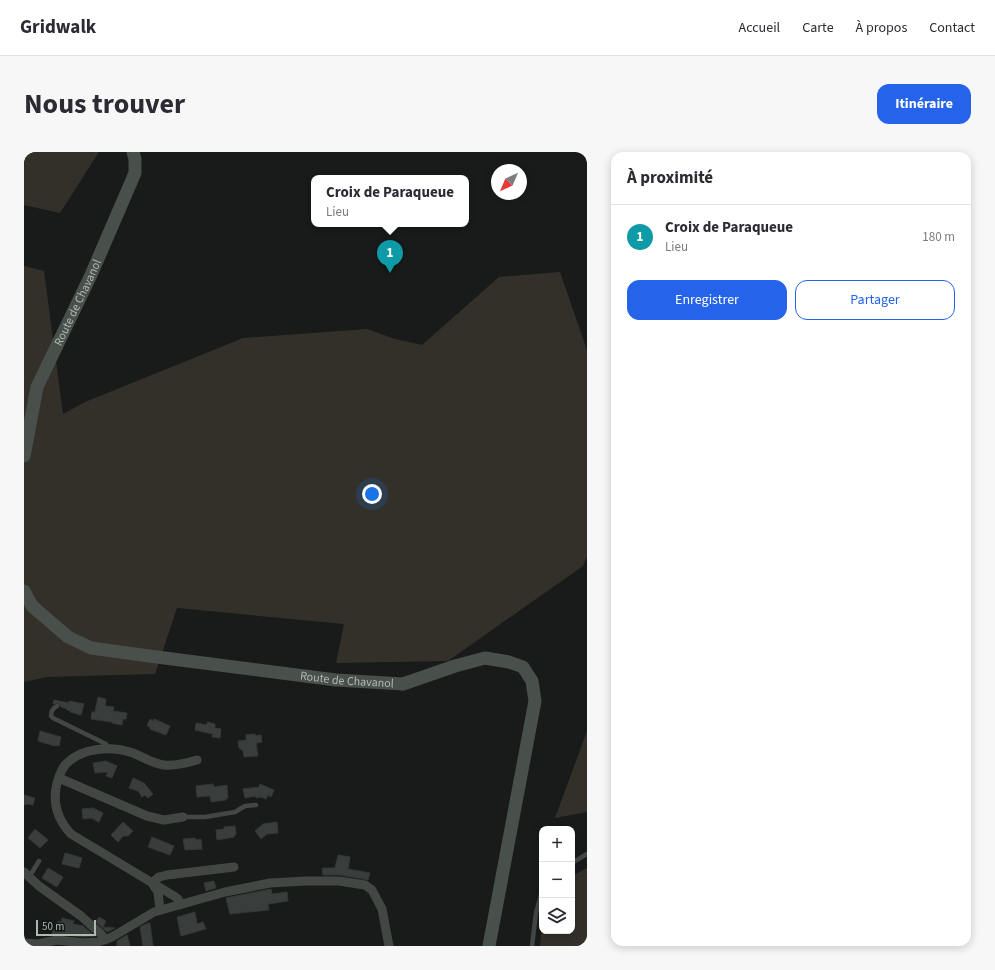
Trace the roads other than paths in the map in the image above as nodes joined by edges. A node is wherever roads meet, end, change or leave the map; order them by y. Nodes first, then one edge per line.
1 (133, 152) edge
2 (24, 456) edge
3 (24, 591) edge
4 (57, 706) dead end
5 (109, 749) junction
6 (198, 760) dead end
7 (59, 778) junction
8 (256, 805) dead end
9 (183, 817) joint
10 (587, 854) edge
11 (39, 861) dead end
12 (574, 862) edge
13 (234, 868) dead end
14 (27, 874) edge
15 (152, 883) junction
16 (540, 898) edge
17 (180, 905) junction
18 (160, 910) junction
19 (105, 940) junction
20 (24, 943) edge
21 (87, 944) edge
22 (38, 945) edge
23 (389, 946) edge
24 (489, 946) edge
25 (532, 946) edge

1 - 2 street, Route de Chavanol
3 - 24 street, Route de Chavanol
4 - 5 lane
5 - 6 street
5 - 7 street
7 - 9 street
7 - 15 street
8 - 9 lane
10 - 12 lane
11 - 14 lane
13 - 15 street
14 - 19 street
15 - 17 street
15 - 18 street
16 - 25 lane
17 - 18 street
17 - 23 street
18 - 19 street
19 - 21 street
20 - 22 street
21 - 22 street

